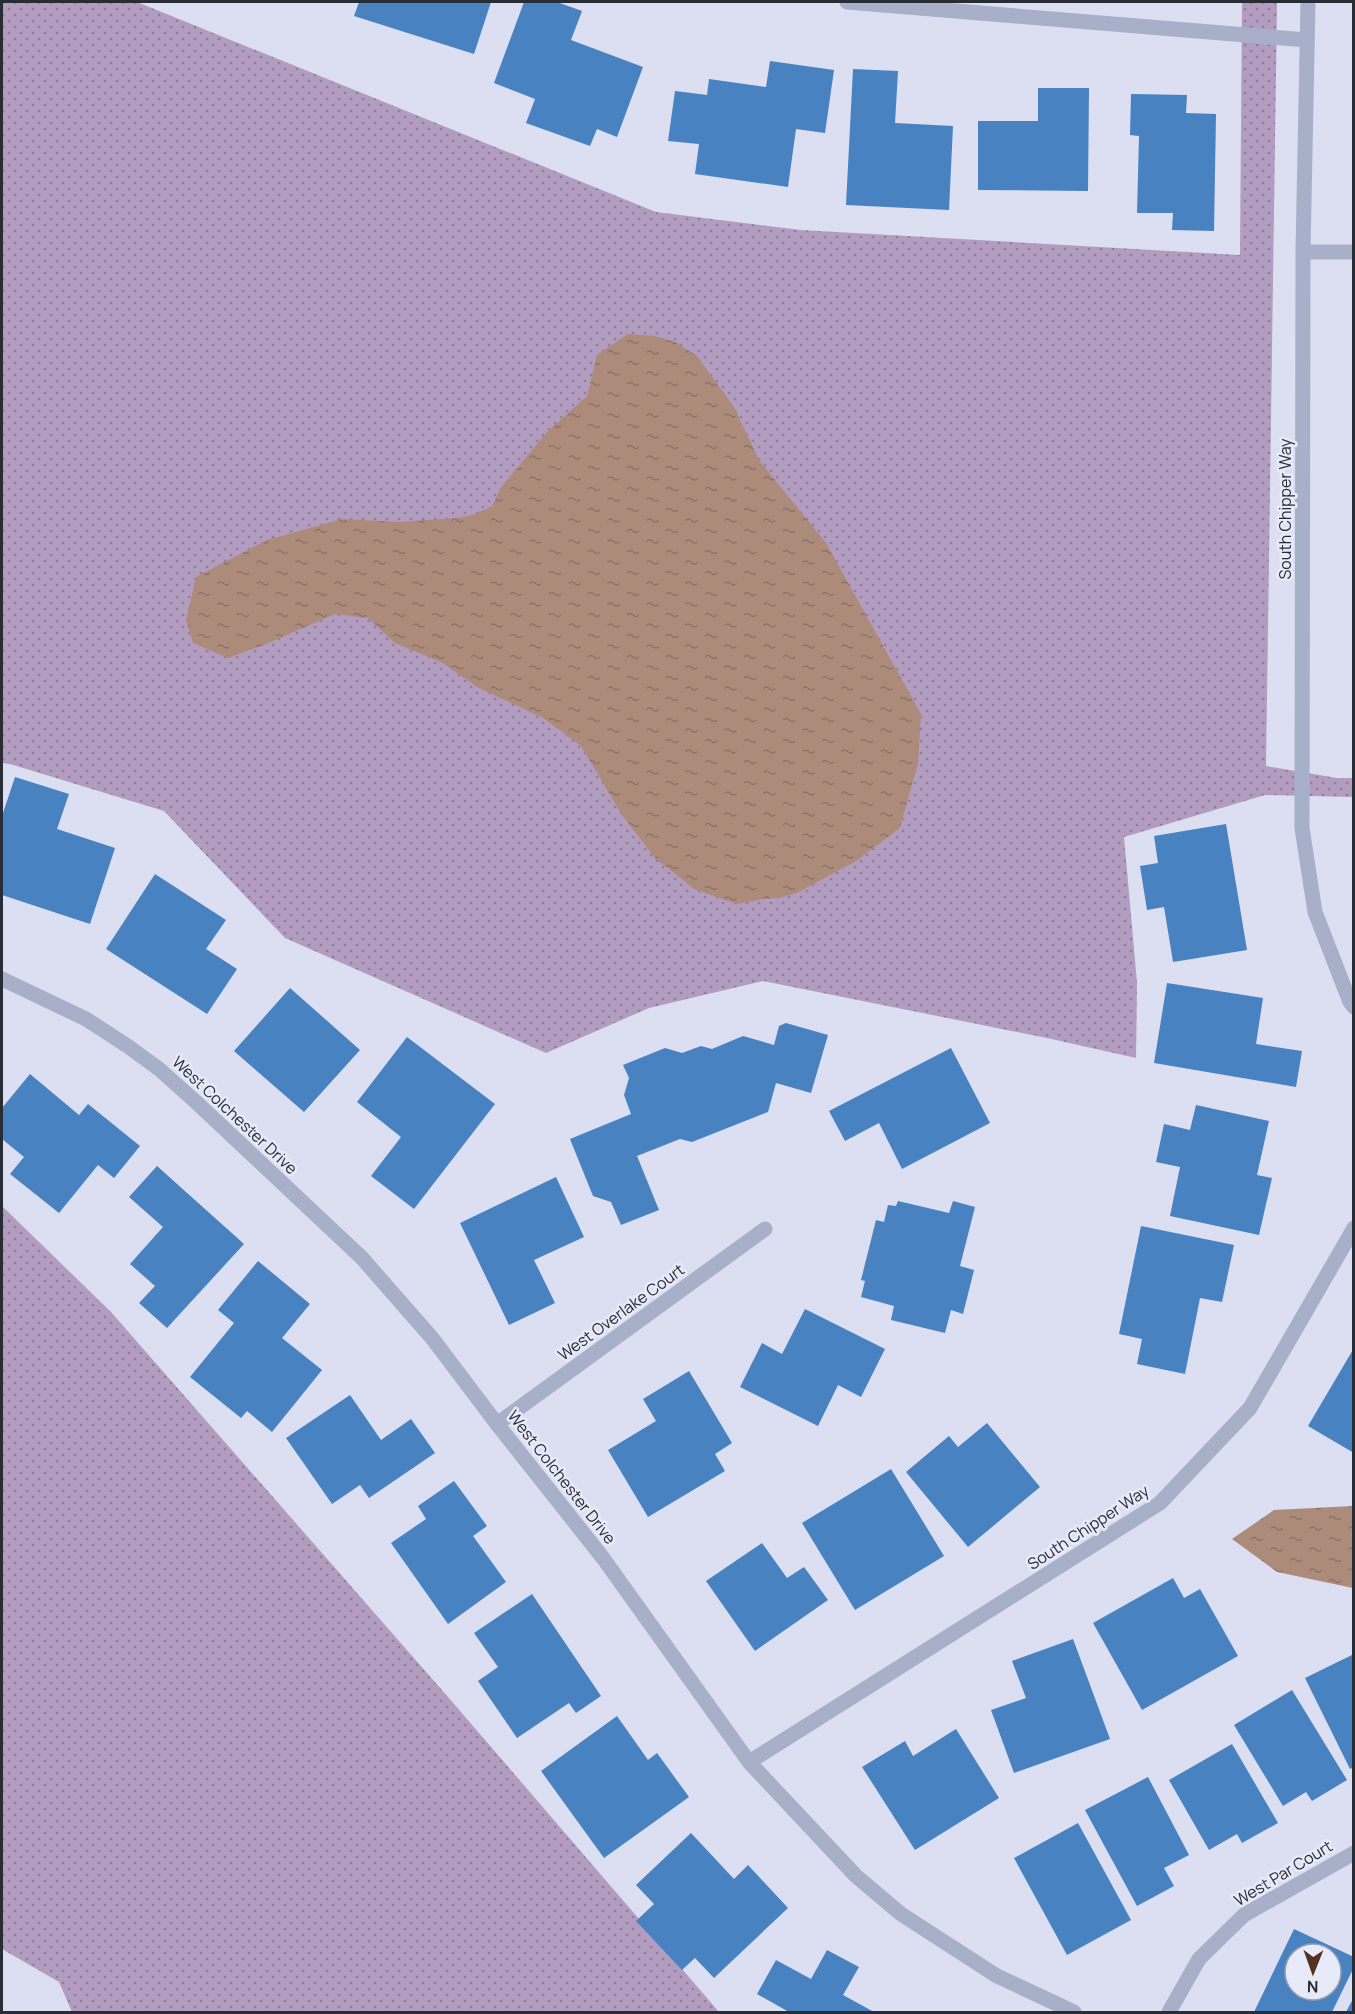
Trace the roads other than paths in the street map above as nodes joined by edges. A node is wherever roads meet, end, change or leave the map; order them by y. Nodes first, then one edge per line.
1 (847, 2) edge
2 (1308, 2) edge
3 (1307, 40) junction
4 (1303, 252) junction
5 (1353, 252) edge
6 (2, 979) edge
7 (1353, 1007) edge
8 (1353, 1228) edge
9 (765, 1229) dead end
10 (497, 1424) junction
11 (749, 1762) junction
12 (1353, 1853) edge
13 (1074, 2013) edge
14 (1169, 2013) edge

1 - 3 street
2 - 3 street, South Chipper Way
3 - 4 street, South Chipper Way
4 - 5 street
4 - 7 street, South Chipper Way
6 - 10 street, West Colchester Drive
8 - 11 street, South Chipper Way
9 - 10 street, West Overlake Court
10 - 11 street, West Colchester Drive
11 - 13 street, West Colchester Drive
12 - 14 street, West Par Court

